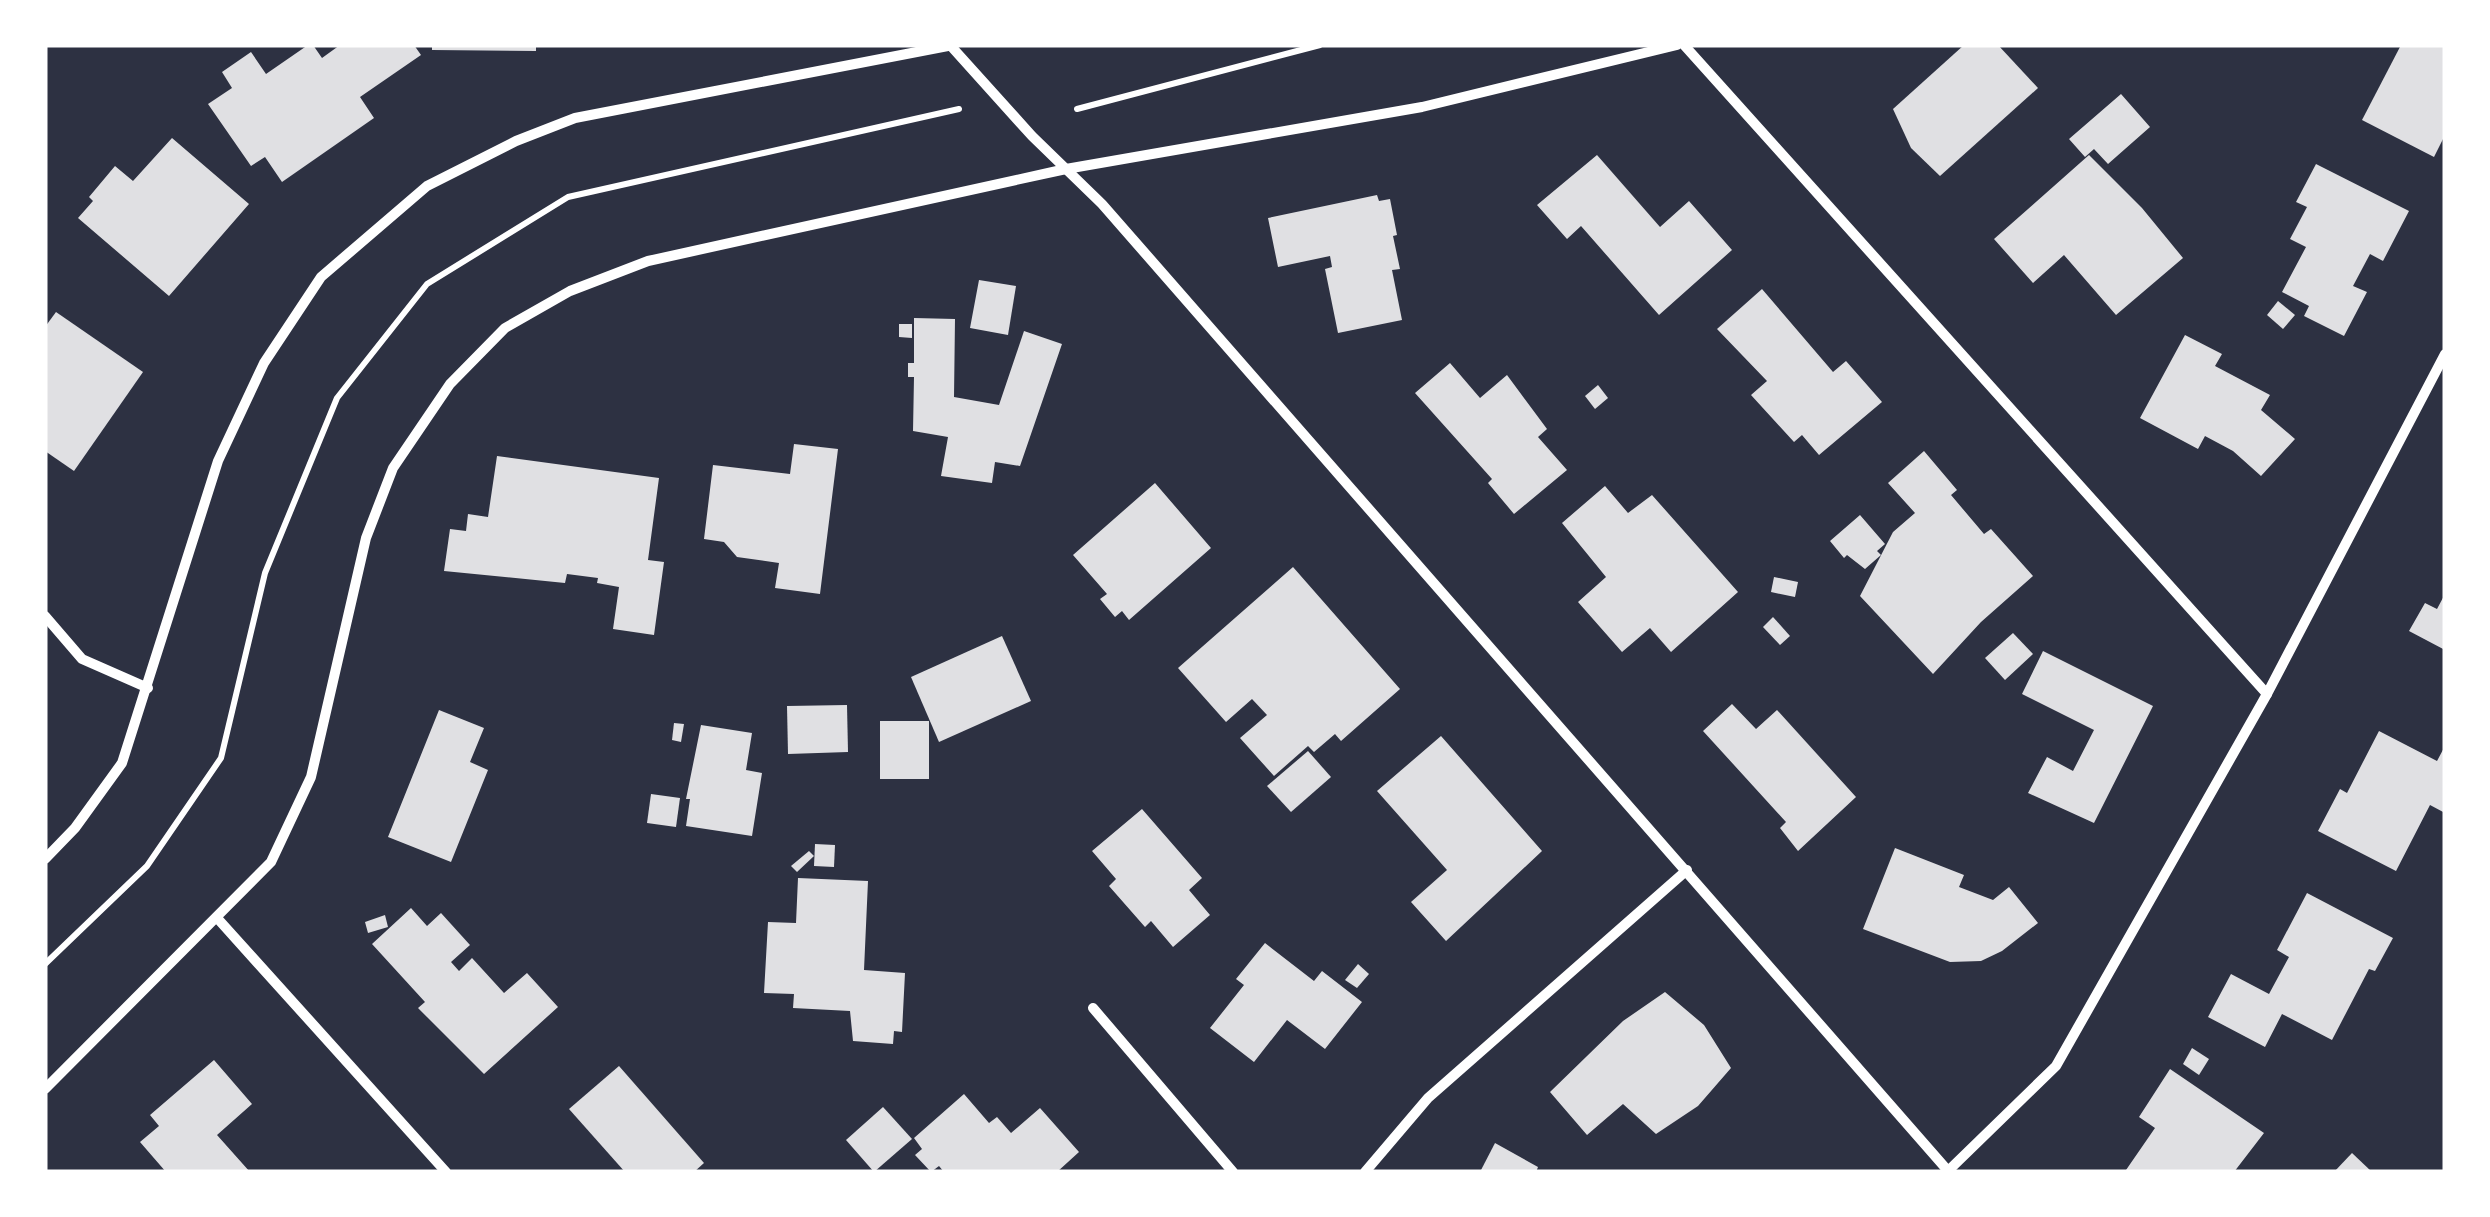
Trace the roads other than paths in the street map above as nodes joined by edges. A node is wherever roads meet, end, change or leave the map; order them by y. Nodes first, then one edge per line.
1 (951, 45) edge
2 (1681, 45) edge
3 (1066, 169) junction
4 (2445, 354) edge
5 (45, 616) edge
6 (148, 688) junction
7 (2267, 694) junction
8 (45, 859) edge
9 (1687, 870) junction
10 (218, 919) junction
11 (1093, 1008) dead end
12 (45, 1089) edge
13 (446, 1172) edge
14 (1233, 1172) edge
15 (1365, 1172) edge
16 (1948, 1172) edge

1 - 3 street
1 - 6 street
2 - 3 street
2 - 7 street
3 - 9 street
3 - 10 street
4 - 7 street
5 - 6 street
6 - 8 street
7 - 16 street
9 - 15 street
9 - 16 street
10 - 12 street
10 - 13 street
11 - 14 street

